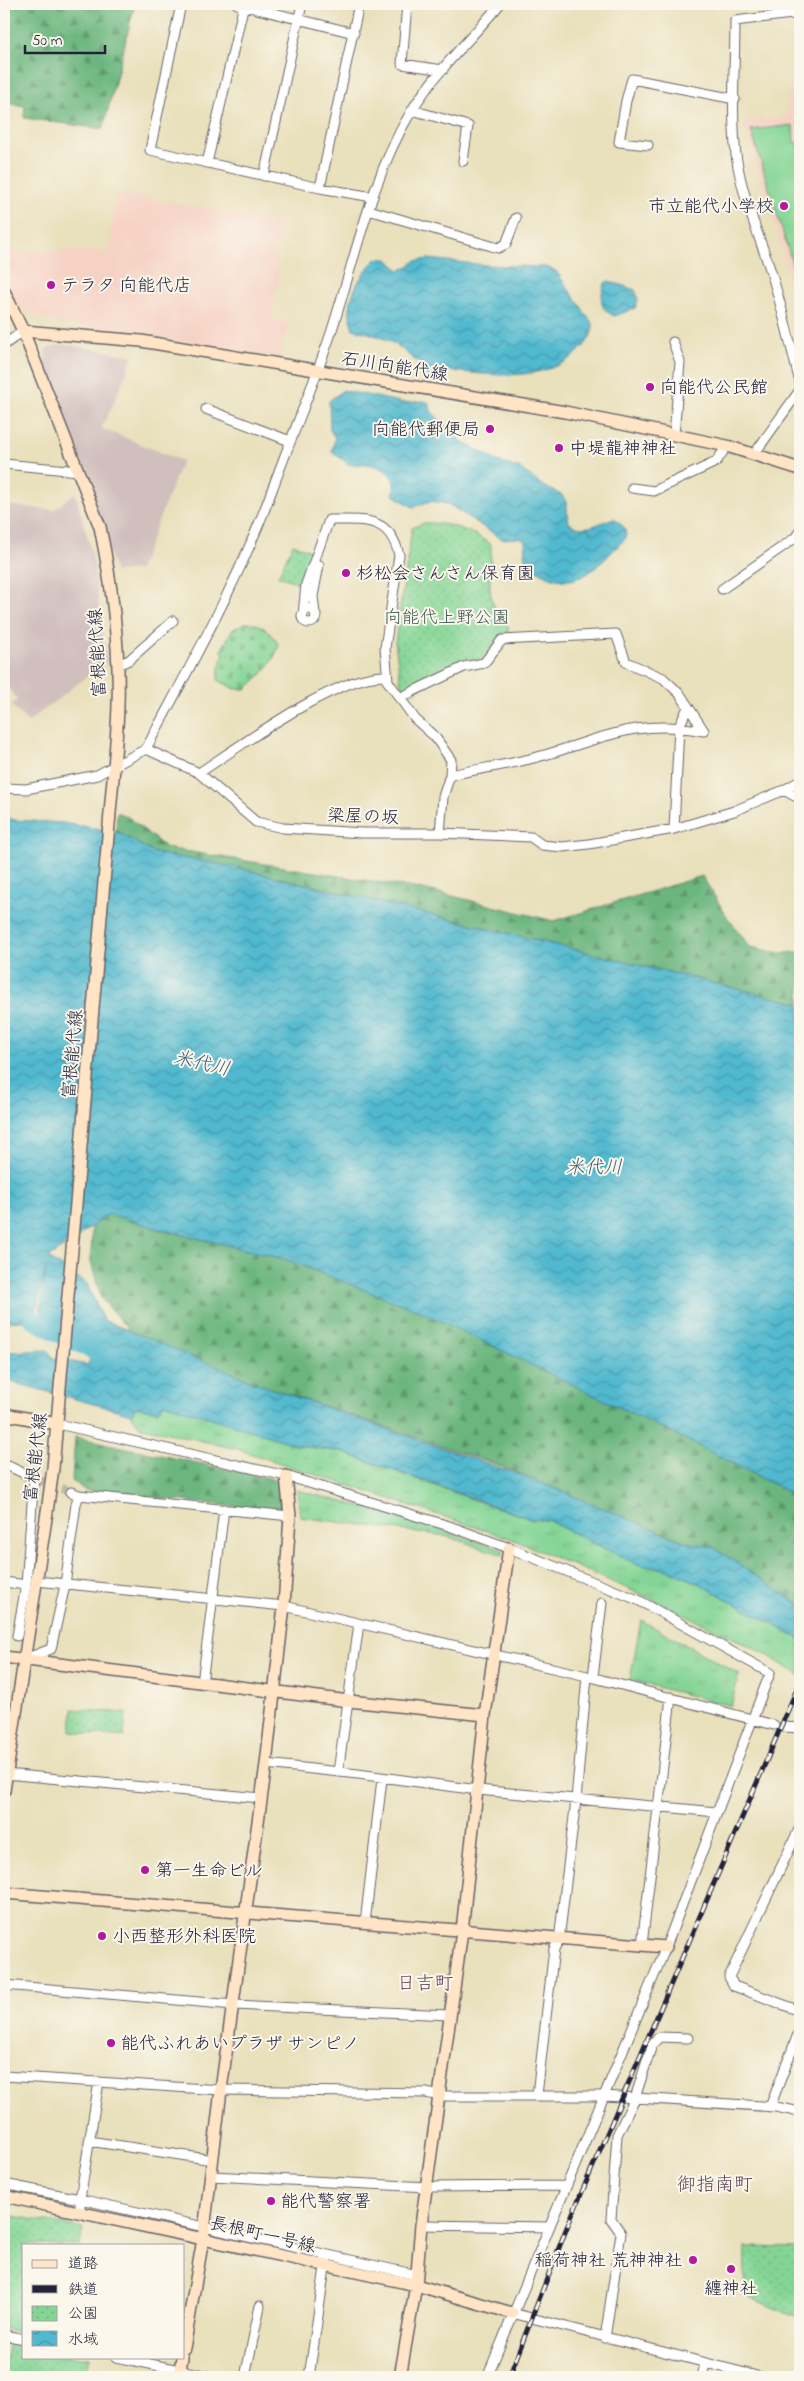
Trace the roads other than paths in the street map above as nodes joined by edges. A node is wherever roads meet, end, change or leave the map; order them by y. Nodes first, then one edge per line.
1 (180, 4) edge
2 (241, 4) edge
3 (302, 4) edge
4 (359, 4) edge
5 (407, 4) edge
6 (500, 4) edge
7 (800, 13) edge
8 (299, 20) junction
9 (354, 33) junction
10 (443, 70) junction
11 (735, 99) junction
12 (412, 110) junction
13 (648, 145) dead end
14 (463, 161) dead end
15 (207, 164) junction
16 (264, 176) junction
17 (320, 188) junction
18 (373, 197) junction
19 (369, 210) junction
20 (516, 218) dead end
21 (4, 292) edge
22 (23, 332) junction
23 (673, 342) dead end
24 (4, 345) edge
25 (318, 372) junction
26 (800, 383) edge
27 (800, 390) edge
28 (206, 409) dead end
29 (674, 434) junction
30 (290, 441) junction
31 (727, 446) junction
32 (755, 454) junction
33 (4, 464) edge
34 (800, 469) edge
35 (78, 471) junction
36 (632, 488) dead end
37 (332, 520) junction
38 (800, 531) edge
39 (722, 588) dead end
40 (172, 621) dead end
41 (118, 665) junction
42 (388, 682) junction
43 (399, 698) junction
44 (688, 707) junction
45 (679, 727) junction
46 (146, 749) junction
47 (113, 767) junction
48 (199, 773) junction
49 (450, 775) junction
50 (800, 780) edge
51 (4, 788) edge
52 (784, 790) junction
53 (800, 799) edge
54 (674, 829) junction
55 (440, 833) junction
56 (4, 1414) edge
57 (58, 1424) junction
58 (4, 1464) edge
59 (286, 1476) junction
60 (224, 1509) junction
61 (290, 1516) junction
62 (509, 1548) junction
63 (4, 1582) edge
64 (32, 1583) junction
65 (66, 1585) junction
66 (212, 1599) junction
67 (602, 1603) dead end
68 (284, 1606) junction
69 (359, 1624) junction
70 (17, 1636) dead end
71 (495, 1655) junction
72 (4, 1657) edge
73 (24, 1660) junction
74 (590, 1676) junction
75 (202, 1683) junction
76 (274, 1691) junction
77 (671, 1697) junction
78 (348, 1700) junction
79 (484, 1715) junction
80 (752, 1719) junction
81 (800, 1728) edge
82 (266, 1764) junction
83 (338, 1772) junction
84 (6, 1774) junction
85 (382, 1779) junction
86 (478, 1790) junction
87 (4, 1791) edge
88 (261, 1798) junction
89 (576, 1800) junction
90 (657, 1806) junction
91 (717, 1812) junction
92 (800, 1826) edge
93 (4, 1893) edge
94 (247, 1913) junction
95 (365, 1923) junction
96 (462, 1931) junction
97 (559, 1940) junction
98 (642, 1945) junction
99 (666, 1947) junction
100 (4, 1985) edge
101 (234, 2005) junction
102 (800, 2012) edge
103 (449, 2015) junction
104 (800, 2029) edge
105 (688, 2038) dead end
106 (4, 2076) edge
107 (99, 2082) junction
108 (221, 2090) junction
109 (537, 2095) junction
110 (440, 2096) junction
111 (604, 2096) junction
112 (635, 2098) junction
113 (770, 2107) junction
114 (800, 2112) edge
115 (89, 2141) junction
116 (213, 2160) junction
117 (211, 2176) junction
118 (4, 2184) edge
119 (428, 2186) junction
120 (566, 2186) junction
121 (4, 2196) edge
122 (80, 2199) junction
123 (80, 2212) junction
124 (421, 2225) junction
125 (205, 2226) junction
126 (549, 2227) junction
127 (204, 2239) junction
128 (327, 2254) junction
129 (325, 2266) junction
130 (416, 2280) junction
131 (260, 2306) dead end
132 (512, 2313) junction
133 (4, 2335) edge
134 (605, 2338) junction
135 (22, 2339) edge
136 (185, 2343) edge
137 (120, 2358) edge
138 (182, 2358) edge
139 (705, 2364) junction
140 (179, 2374) edge
141 (213, 2377) edge
142 (245, 2377) edge
143 (309, 2377) edge
144 (400, 2377) edge
145 (487, 2377) edge
146 (702, 2377) edge
147 (762, 2377) edge

1 - 15 street
2 - 8 street
2 - 15 street
3 - 8 street
4 - 9 street
5 - 10 street
6 - 10 street
7 - 11 street
8 - 9 street
8 - 16 street
9 - 17 street
10 - 12 street
11 - 13 street
11 - 26 street
12 - 14 street
12 - 18 street
15 - 16 street
16 - 17 street
17 - 18 street
18 - 19 street
19 - 20 street
19 - 25 street
21 - 22 street
22 - 24 street
22 - 25 street, 石川向能代線
22 - 35 street, 富根能代線
23 - 29 street
25 - 29 street, 石川向能代線
25 - 30 street
27 - 32 street
28 - 30 street
29 - 31 street, 石川向能代線
30 - 46 street
31 - 32 street, 石川向能代線
31 - 36 street
32 - 34 street, 石川向能代線
33 - 35 street
35 - 41 street, 富根能代線
37 - 37 street
37 - 42 street
38 - 39 street
40 - 41 street
41 - 47 street, 富根能代線
42 - 43 street
42 - 48 street
43 - 44 street
43 - 49 street
44 - 45 street
44 - 45 street
45 - 49 street
45 - 54 street
46 - 47 street
46 - 48 street, 梁屋の坂
47 - 51 street
47 - 57 street, 富根能代線
48 - 55 street, 梁屋の坂
49 - 55 street
50 - 52 street, 梁屋の坂
52 - 53 street
52 - 54 street, 梁屋の坂
54 - 55 street, 梁屋の坂
56 - 57 street
57 - 59 street
57 - 64 street, 富根能代線, bridge
58 - 64 street
59 - 61 street
59 - 62 street
60 - 61 street
60 - 65 street
60 - 66 street
61 - 68 street
62 - 71 street
62 - 80 street
63 - 64 street
64 - 65 street
64 - 70 street
64 - 73 street, 富根能代線
65 - 66 street
65 - 73 street
66 - 68 street
66 - 75 street
67 - 74 street
68 - 69 street
68 - 76 street
69 - 71 street
69 - 78 street
71 - 74 street
71 - 79 street
72 - 73 street
73 - 75 street
73 - 84 street, 富根能代線
74 - 77 street
74 - 89 street
75 - 76 street
76 - 78 street
76 - 82 street
77 - 80 street
77 - 90 street
78 - 79 street
78 - 83 street
79 - 86 street
80 - 81 street
80 - 91 street
82 - 83 street
82 - 88 street
83 - 85 street
84 - 87 street, 富根能代線
84 - 88 street
85 - 86 street
85 - 95 street
86 - 89 street
86 - 96 street
88 - 94 street
89 - 90 street
89 - 97 street
90 - 91 street
90 - 98 street
91 - 99 street
92 - 102 street
93 - 94 street
94 - 95 street
94 - 101 street
95 - 96 street
96 - 97 street
96 - 103 street
97 - 98 street
97 - 109 street
98 - 99 street
99 - 111 street
100 - 101 street
101 - 103 street
101 - 108 street
103 - 110 street
104 - 113 street
105 - 112 street
106 - 107 street
107 - 108 street
107 - 115 street
108 - 110 street
108 - 116 street
109 - 110 street
109 - 111 street
110 - 119 street
111 - 112 street
111 - 120 street
112 - 113 street
112 - 134 street
113 - 114 street
115 - 116 street
115 - 122 street
116 - 117 street
117 - 119 street
117 - 125 street
118 - 122 street
119 - 120 street
119 - 124 street
120 - 126 street
121 - 123 street, 長根町一号線
122 - 123 street
122 - 125 street
123 - 127 street, 長根町一号線
124 - 126 street
124 - 130 street
125 - 127 street
125 - 128 street
126 - 132 street
127 - 129 street, 長根町一号線
127 - 136 street
128 - 129 street
128 - 130 street
129 - 130 street, 長根町一号線
129 - 143 street
130 - 132 street, 長根町一号線
130 - 144 street
131 - 142 street
132 - 134 street
132 - 145 street
133 - 135 street
134 - 139 street
137 - 140 street
138 - 140 street
139 - 146 street
139 - 147 street
140 - 141 street

